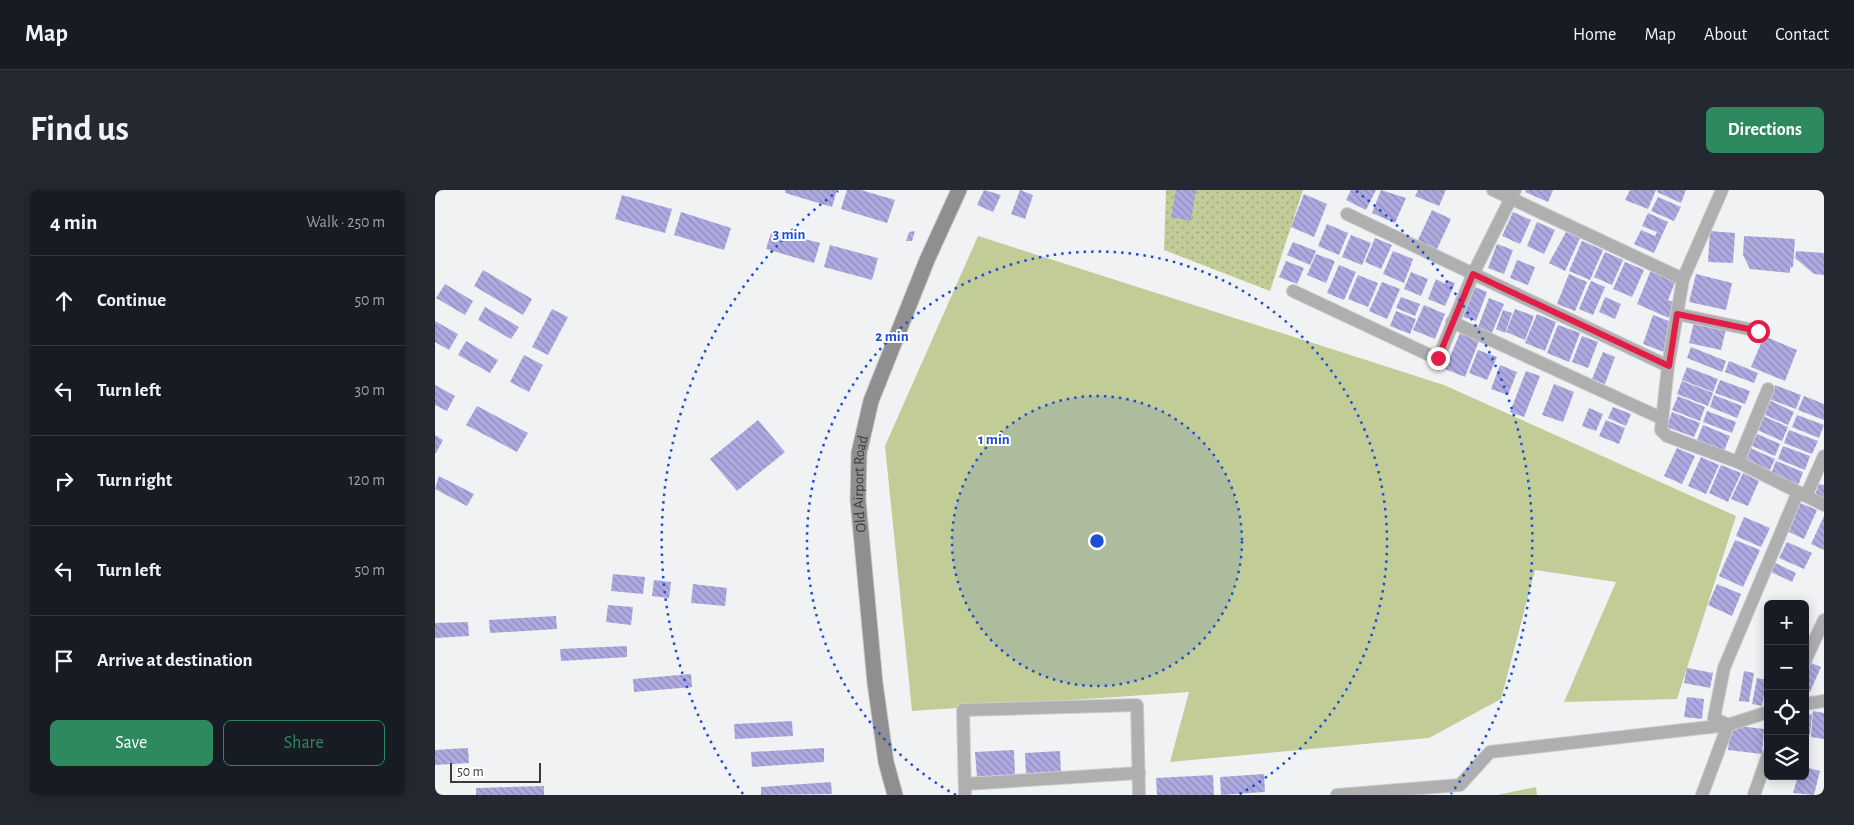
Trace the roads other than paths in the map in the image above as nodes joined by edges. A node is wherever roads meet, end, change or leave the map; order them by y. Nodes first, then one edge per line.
1 (959, 190) edge
2 (1493, 190) edge
3 (1722, 190) edge
4 (1513, 194) edge
5 (1347, 214) dead end
6 (1473, 274) junction
7 (1683, 280) junction
8 (1293, 291) dead end
9 (1677, 314) junction
10 (1452, 322) junction
11 (1758, 331) dead end
12 (1669, 366) junction
13 (1768, 389) dead end
14 (1661, 418) junction
15 (1824, 456) edge
16 (1738, 462) junction
17 (1802, 494) junction
18 (1824, 504) edge
19 (1824, 620) edge
20 (1809, 652) edge
21 (1824, 701) edge
22 (1809, 703) edge
23 (1764, 713) edge
24 (1728, 726) junction
25 (1764, 766) edge
26 (1139, 773) junction
27 (965, 790) edge
28 (895, 795) edge
29 (1139, 795) edge
30 (1337, 795) edge
31 (1702, 795) edge
32 (1754, 795) edge

1 - 28 main road, Old Airport Road
2 - 4 street
3 - 7 street
4 - 6 street
4 - 7 street
5 - 6 street
6 - 10 street
6 - 12 street
7 - 9 street
8 - 10 street
9 - 11 street
9 - 12 street
10 - 14 street
12 - 14 street
13 - 16 street
14 - 16 street
15 - 17 street
16 - 17 street
17 - 18 street
17 - 24 street
19 - 20 street
21 - 22 street
23 - 24 street
24 - 30 street
24 - 31 street
25 - 32 street
26 - 27 street
26 - 27 street
26 - 29 street

